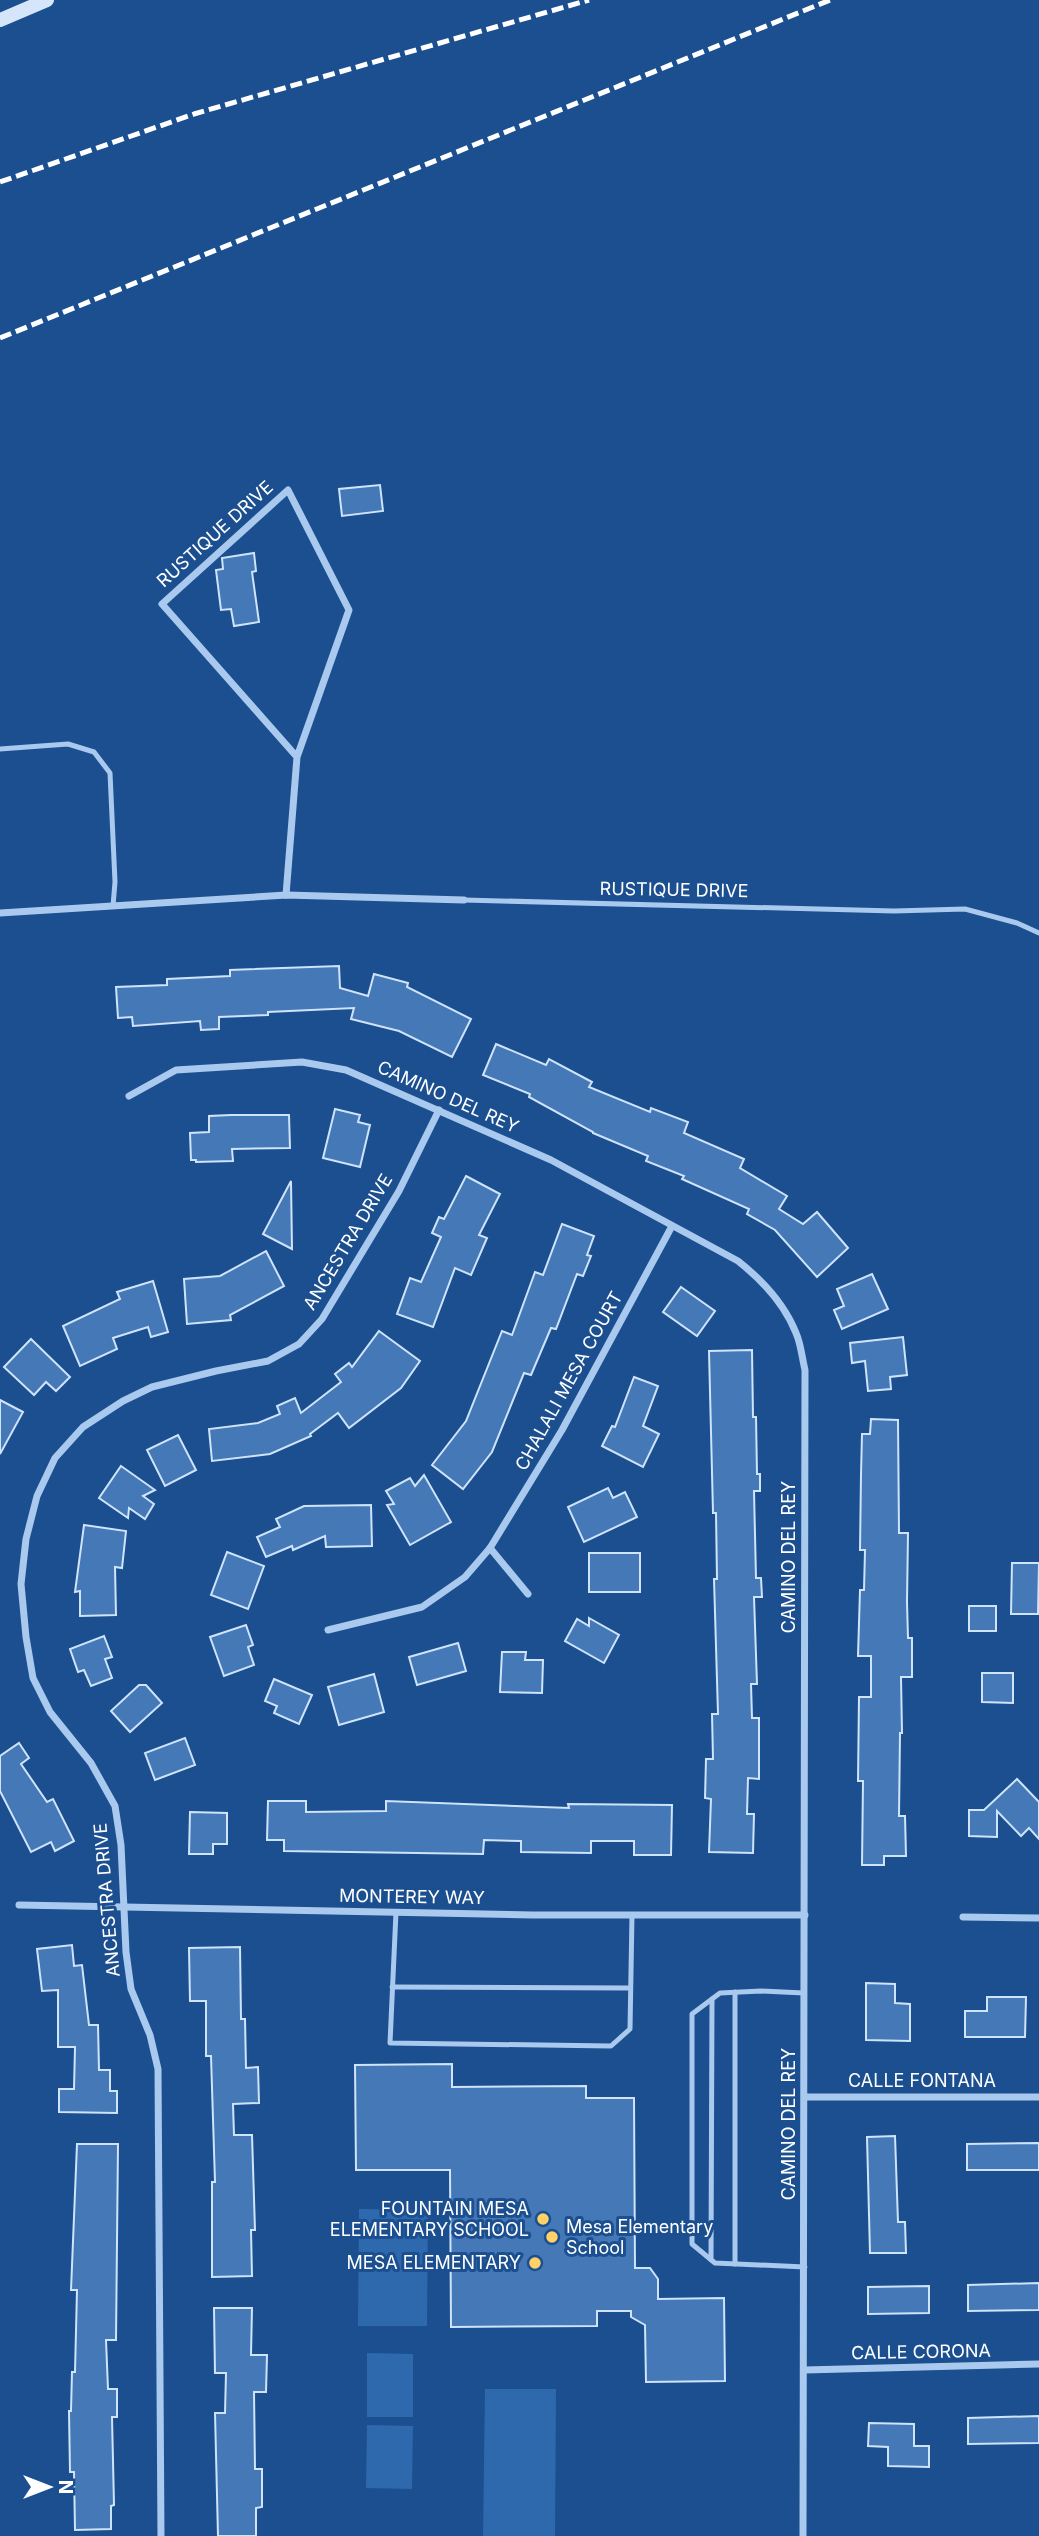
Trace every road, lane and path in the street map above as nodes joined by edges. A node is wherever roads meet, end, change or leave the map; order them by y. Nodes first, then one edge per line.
1 (47, 0) edge
2 (0, 20) edge
3 (0, 749) edge
4 (297, 757) junction
5 (286, 895) junction
6 (464, 900) joint
7 (113, 906) junction
8 (0, 914) edge
9 (1039, 933) edge
10 (129, 1096) dead end
11 (439, 1110) junction
12 (671, 1226) junction
13 (490, 1548) junction
14 (528, 1594) dead end
15 (328, 1630) dead end
16 (19, 1905) dead end
17 (123, 1906) junction
18 (396, 1912) junction
19 (632, 1915) junction
20 (805, 1915) junction
21 (963, 1917) dead end
22 (1039, 1918) edge
23 (392, 1987) junction
24 (630, 1987) junction
25 (735, 1993) junction
26 (804, 1993) junction
27 (712, 1999) junction
28 (805, 2096) junction
29 (1039, 2096) edge
30 (711, 2260) junction
31 (735, 2264) junction
32 (805, 2267) junction
33 (1039, 2364) edge
34 (805, 2370) junction
35 (162, 2536) edge
36 (803, 2536) edge

1 - 2 main road
3 - 7 lane
4 - 4 street, RUSTIQUE DRIVE
4 - 5 street, RUSTIQUE DRIVE
5 - 6 street, RUSTIQUE DRIVE
5 - 7 street, RUSTIQUE DRIVE
6 - 9 lane, RUSTIQUE DRIVE
7 - 8 street, RUSTIQUE DRIVE
10 - 11 street, CAMINO DEL REY
11 - 12 street, CAMINO DEL REY
11 - 17 street, ANCESTRA DRIVE
12 - 13 street, CHALALI MESA COURT
12 - 20 street, CAMINO DEL REY
13 - 14 street
13 - 15 street, CHALALI MESA COURT
16 - 17 street, MONTEREY WAY
17 - 18 street, MONTEREY WAY
17 - 35 street, ANCESTRA DRIVE
18 - 19 street, MONTEREY WAY
18 - 23 lane
19 - 20 street, MONTEREY WAY
19 - 24 lane
20 - 26 street, CAMINO DEL REY
21 - 22 street
23 - 24 lane
23 - 24 lane
25 - 26 lane
25 - 27 lane
25 - 31 lane
26 - 28 street, CAMINO DEL REY
27 - 30 lane
27 - 30 lane
28 - 29 street, CALLE FONTANA
28 - 32 street, CAMINO DEL REY
30 - 31 lane
31 - 32 lane
32 - 34 street, CAMINO DEL REY
33 - 34 street, CALLE CORONA
34 - 36 street, CAMINO DEL REY

